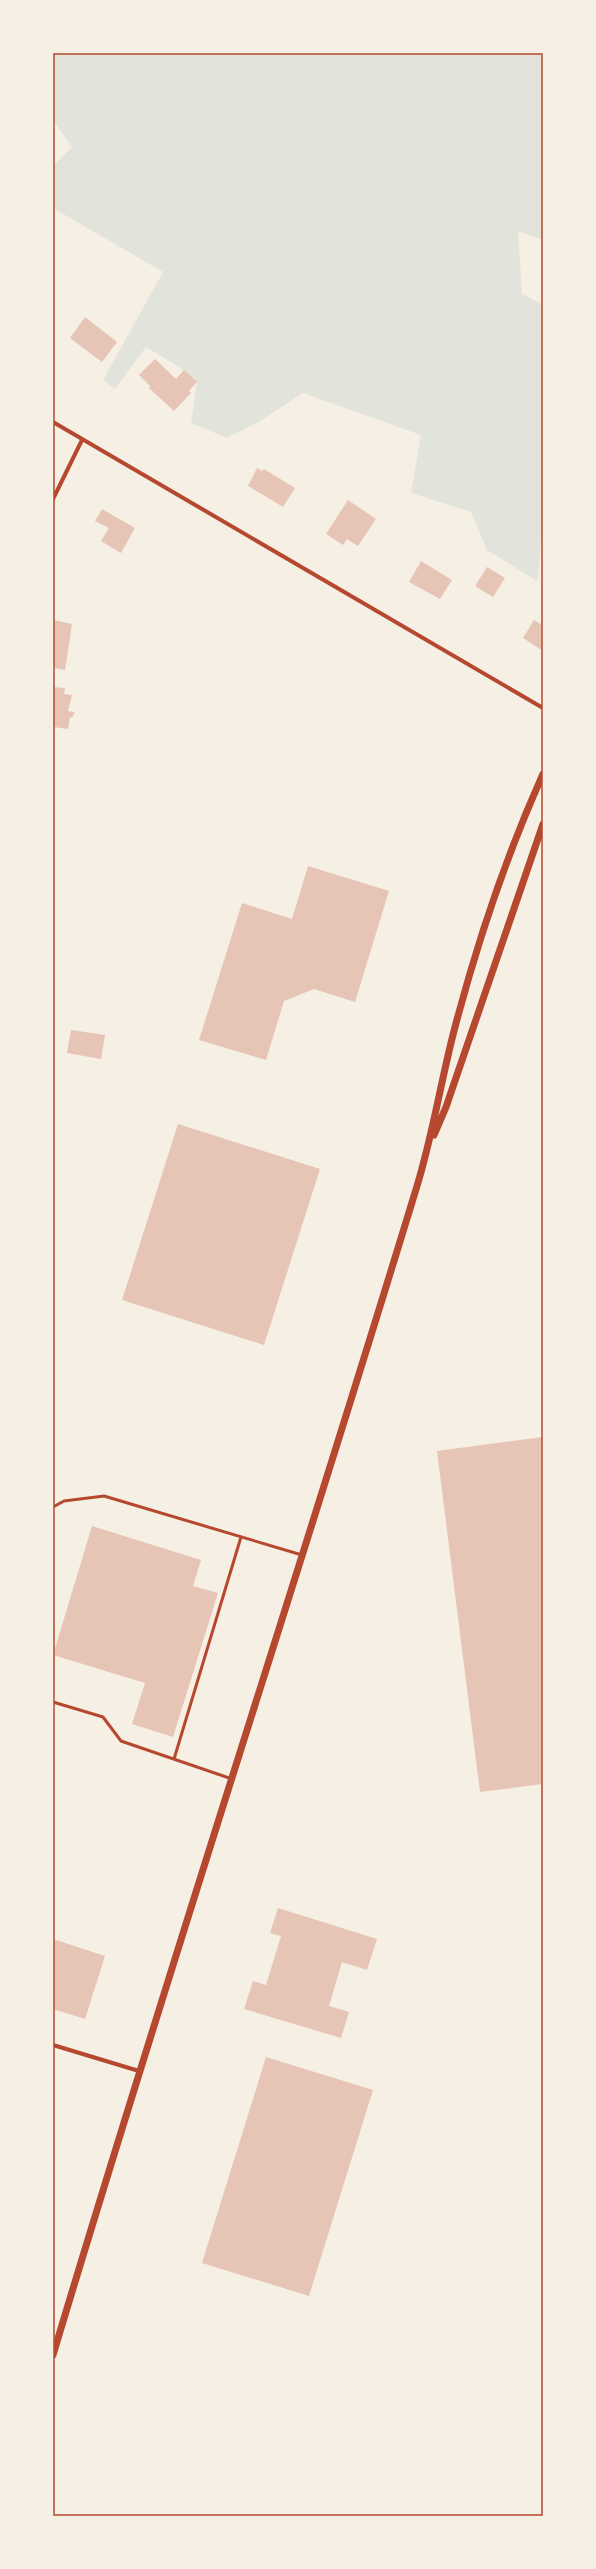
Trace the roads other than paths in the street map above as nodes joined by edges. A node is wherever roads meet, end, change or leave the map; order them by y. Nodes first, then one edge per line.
1 (53, 422) edge
2 (82, 440) junction
3 (53, 499) edge
4 (543, 708) edge
5 (543, 774) edge
6 (543, 824) edge
7 (430, 1142) junction
8 (53, 1507) edge
9 (241, 1537) junction
10 (304, 1556) junction
11 (53, 1702) edge
12 (174, 1760) junction
13 (232, 1779) junction
14 (53, 2045) edge
15 (139, 2071) junction
16 (53, 2355) edge

1 - 2 street
2 - 3 street
2 - 4 street
5 - 7 street
6 - 7 street
7 - 10 street
8 - 9 lane
9 - 10 lane
9 - 12 lane
10 - 13 street
11 - 12 lane
12 - 13 lane
13 - 15 street
14 - 15 street
15 - 16 street

